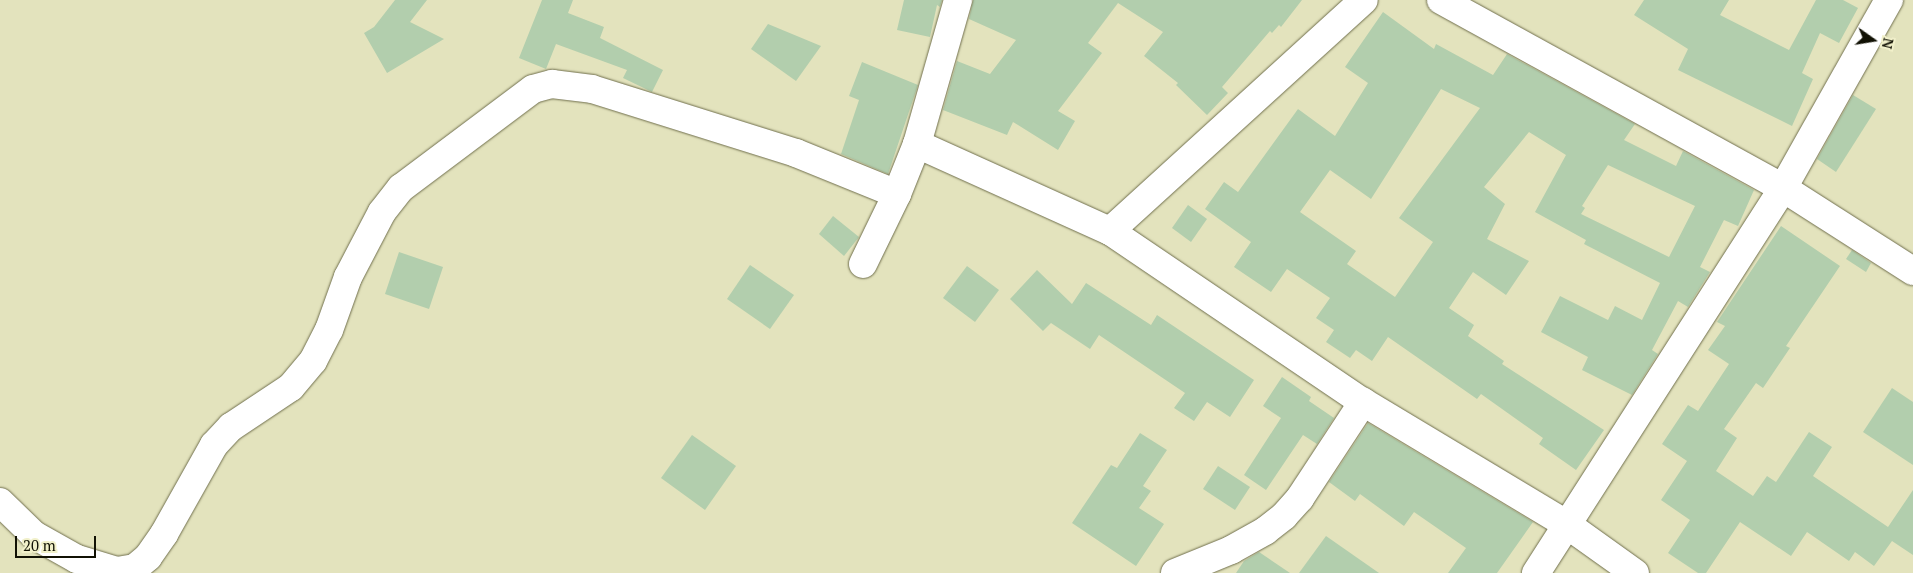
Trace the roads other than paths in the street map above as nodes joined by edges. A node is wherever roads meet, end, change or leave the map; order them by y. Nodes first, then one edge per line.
1 (958, 0) edge
2 (1364, 0) edge
3 (1441, 0) edge
4 (1889, 0) edge
5 (917, 144) junction
6 (1783, 188) junction
7 (898, 194) junction
8 (1110, 230) junction
9 (863, 264) dead end
10 (1913, 271) edge
11 (1362, 402) junction
12 (0, 502) edge
13 (1569, 526) junction
14 (1175, 573) edge
15 (1536, 573) edge
16 (1634, 573) edge

1 - 5 street
2 - 8 street
3 - 6 street
4 - 6 street
5 - 7 street
5 - 8 street
6 - 10 street
6 - 13 street
7 - 9 street
7 - 12 street
8 - 11 street
11 - 13 street
11 - 14 street
13 - 15 street
13 - 16 street

